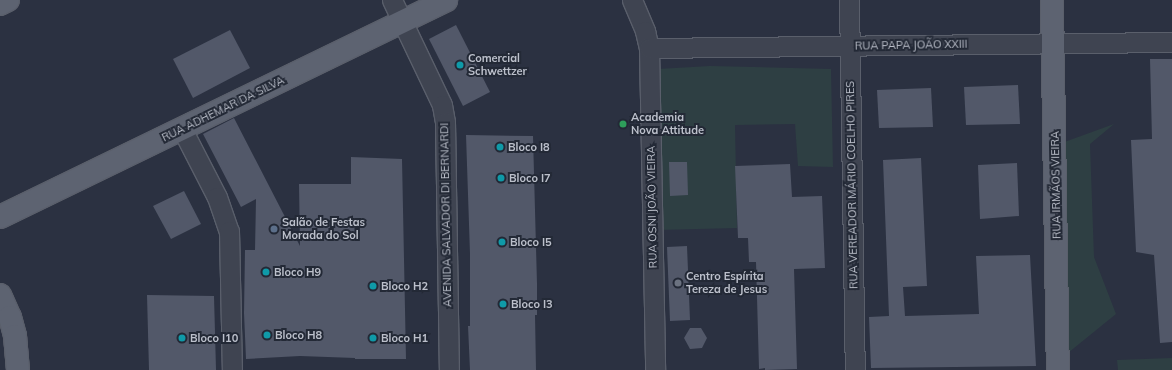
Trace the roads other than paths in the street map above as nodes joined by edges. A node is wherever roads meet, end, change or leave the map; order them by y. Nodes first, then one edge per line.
1 (8, 0) edge
2 (392, 0) edge
3 (446, 0) edge
4 (632, 0) edge
5 (849, 0) edge
6 (1052, 0) edge
7 (0, 4) edge
8 (403, 21) junction
9 (1172, 42) edge
10 (1054, 43) junction
11 (850, 46) junction
12 (649, 48) junction
13 (182, 129) junction
14 (0, 217) edge
15 (0, 295) edge
16 (18, 370) edge
17 (232, 370) edge
18 (449, 370) edge
19 (655, 370) edge
20 (855, 370) edge
21 (1058, 370) edge

1 - 7 main road
2 - 8 street, AVENIDA SALVADOR DI BERNARDI
3 - 8 main road, RUA ADHEMAR DA SILVA
4 - 12 street, RUA OSNI JOÃO VIEIRA
5 - 11 street, RUA VEREADOR MÁRIO COELHO PIRES
6 - 10 main road, RUA IRMÃOS VIEIRA
8 - 13 main road, RUA ADHEMAR DA SILVA
8 - 18 street, AVENIDA SALVADOR DI BERNARDI
9 - 10 street, RUA PAPA JOÃO XXIII
10 - 11 street, RUA PAPA JOÃO XXIII
10 - 21 main road, RUA IRMÃOS VIEIRA
11 - 12 street, RUA PAPA JOÃO XXIII
11 - 20 street, RUA VEREADOR MÁRIO COELHO PIRES
12 - 19 street, RUA OSNI JOÃO VIEIRA
13 - 14 main road, RUA ADHEMAR DA SILVA
13 - 17 street
15 - 16 main road

